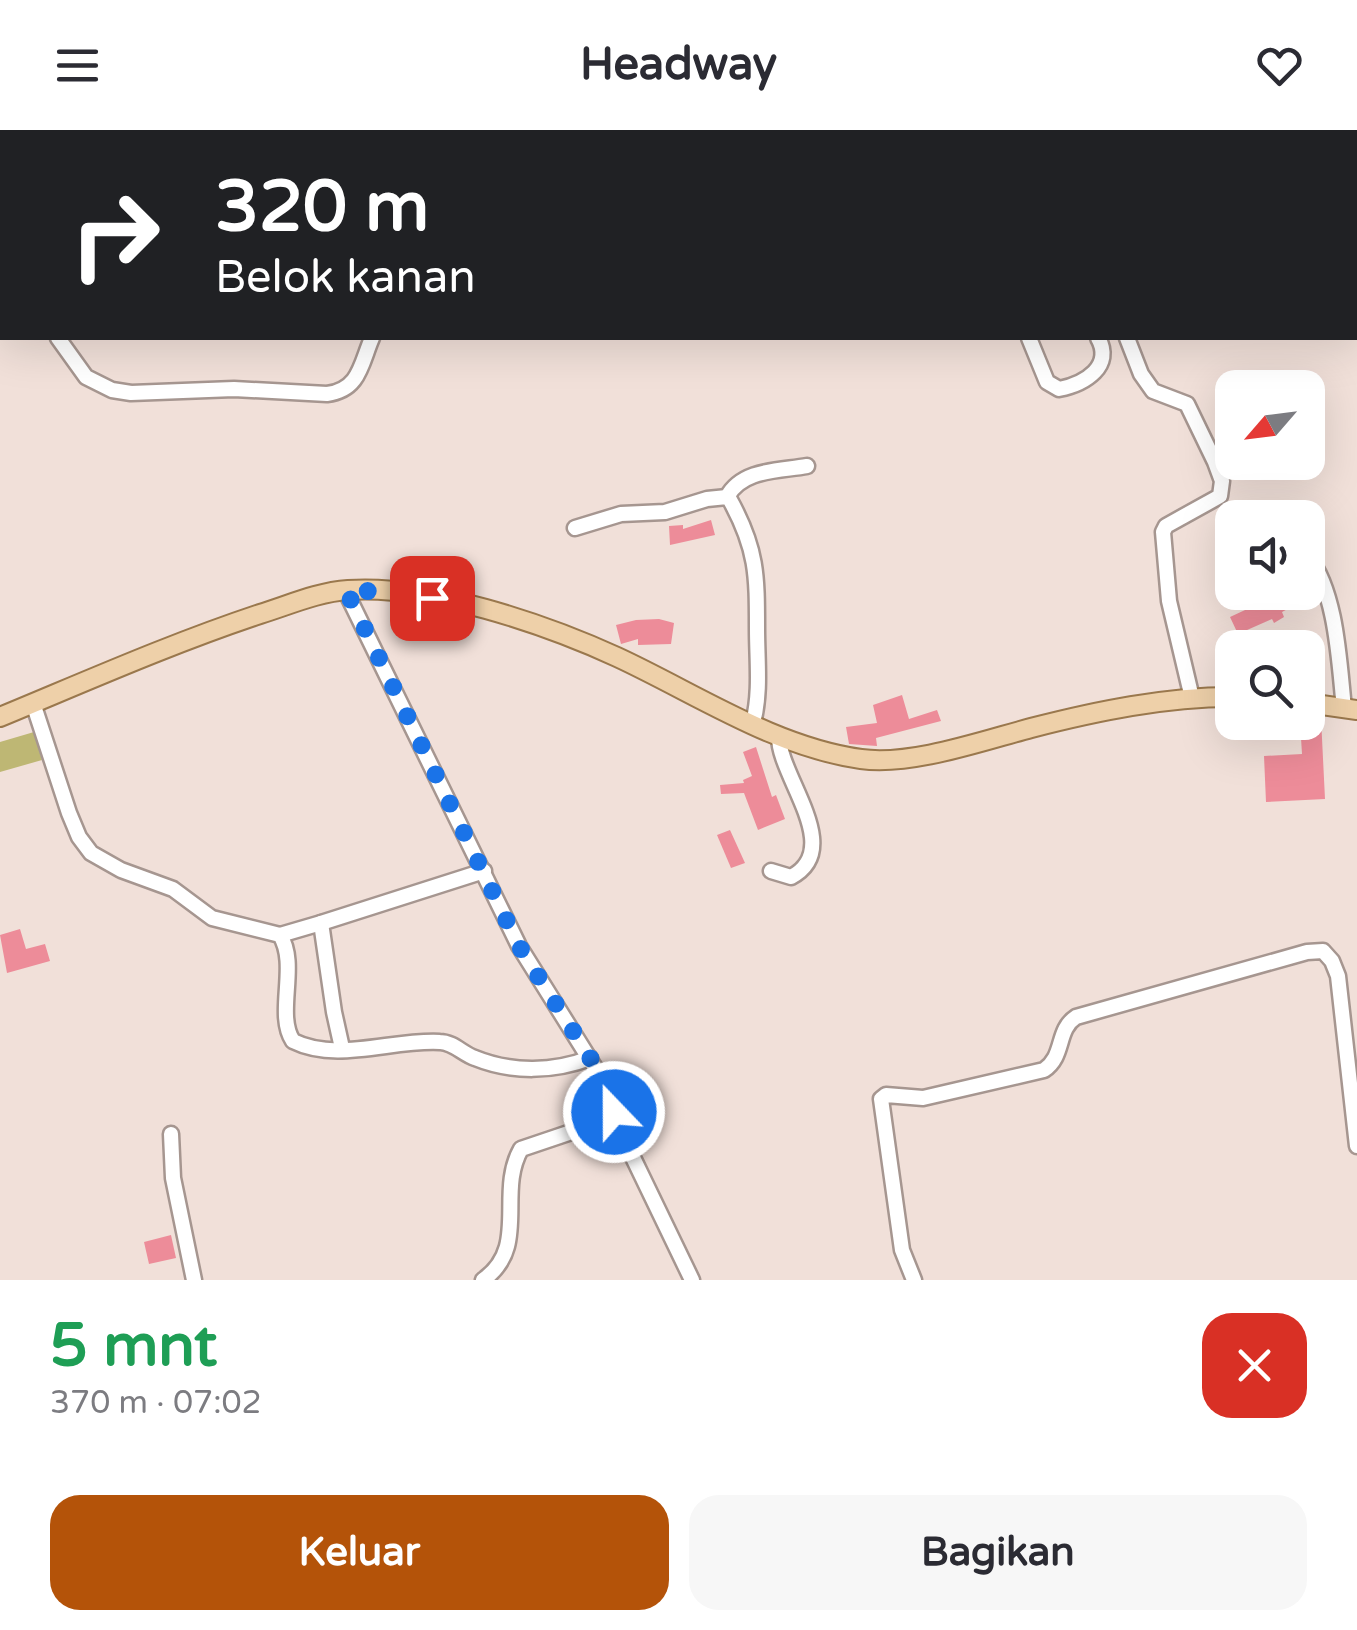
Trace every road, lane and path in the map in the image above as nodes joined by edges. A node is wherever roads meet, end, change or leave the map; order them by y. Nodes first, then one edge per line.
1 (59, 340) edge
2 (371, 340) edge
3 (1029, 340) edge
4 (1099, 340) edge
5 (1128, 340) edge
6 (807, 466) dead end
7 (727, 497) junction
8 (575, 528) dead end
9 (346, 590) junction
10 (1325, 598) edge
11 (1192, 698) junction
12 (1215, 698) edge
13 (32, 703) junction
14 (1325, 705) edge
15 (1351, 709) edge
16 (0, 716) edge
17 (753, 723) junction
18 (779, 735) junction
19 (484, 871) junction
20 (771, 871) dead end
21 (321, 923) junction
22 (280, 935) junction
23 (342, 1048) junction
24 (590, 1058) junction
25 (613, 1116) junction
26 (171, 1134) dead end
27 (1357, 1146) edge
28 (194, 1280) edge
29 (482, 1280) edge
30 (692, 1280) edge
31 (914, 1280) edge

1 - 2 street
3 - 4 street
5 - 11 street
6 - 7 street
7 - 8 street
7 - 17 street
9 - 13 main road
9 - 17 main road
9 - 19 street
10 - 15 street
11 - 12 main road
11 - 18 main road
13 - 16 main road
13 - 22 street
14 - 15 main road
17 - 18 main road
18 - 20 street
19 - 21 street
19 - 24 street
21 - 22 street
21 - 23 street
22 - 23 street
23 - 24 street
24 - 25 street
25 - 29 street
25 - 30 street
26 - 28 street
27 - 31 street

